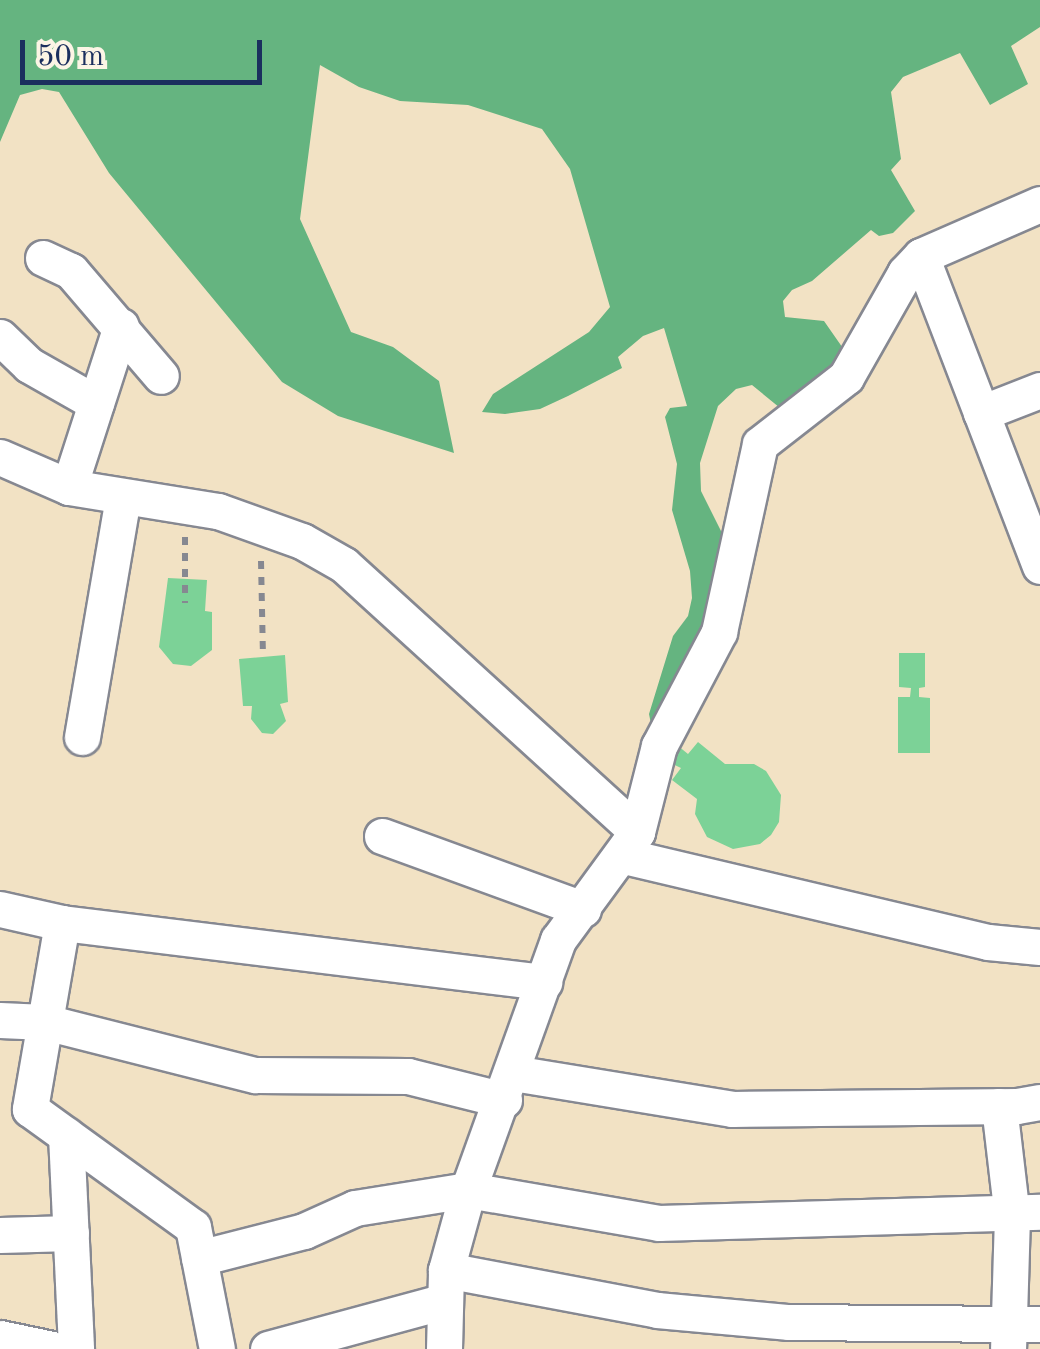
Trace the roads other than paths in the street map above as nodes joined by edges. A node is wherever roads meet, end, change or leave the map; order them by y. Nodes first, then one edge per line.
1 (1040, 204) edge
2 (921, 256) junction
3 (43, 258) dead end
4 (121, 326) junction
5 (0, 337) edge
6 (161, 376) dead end
7 (1040, 390) edge
8 (96, 403) junction
9 (981, 413) junction
10 (0, 457) edge
11 (69, 487) junction
12 (124, 497) junction
13 (1040, 566) edge
14 (82, 737) dead end
15 (382, 836) dead end
16 (630, 844) junction
17 (0, 909) edge
18 (583, 909) junction
19 (62, 924) junction
20 (1040, 947) edge
21 (544, 982) junction
22 (0, 1020) edge
23 (45, 1022) junction
24 (508, 1087) junction
25 (1040, 1102) edge
26 (999, 1106) junction
27 (15, 1110) edge
28 (66, 1135) junction
29 (468, 1190) junction
30 (1026, 1214) edge
31 (71, 1233) junction
32 (0, 1236) edge
33 (199, 1258) junction
34 (446, 1286) junction
35 (1019, 1333) edge
36 (0, 1338) edge
37 (52, 1349) edge
38 (76, 1349) edge
39 (217, 1349) edge
40 (268, 1349) edge
41 (444, 1349) edge

1 - 2 street
2 - 9 street
2 - 16 street
3 - 4 street
4 - 6 street
4 - 8 street
5 - 8 street
7 - 9 street
8 - 11 street
9 - 13 street
10 - 11 street
11 - 12 street
12 - 14 street
12 - 16 street
15 - 18 street
16 - 18 street
16 - 20 street
17 - 19 street
18 - 21 street
19 - 21 street
19 - 23 street
21 - 24 street
22 - 23 street
23 - 24 street
23 - 27 street
24 - 26 street
24 - 29 street
25 - 26 street
26 - 30 street
27 - 28 street
28 - 31 street
28 - 33 street
29 - 30 street
29 - 33 street
29 - 34 street
30 - 35 street
31 - 32 street
31 - 38 street
33 - 39 street
34 - 35 street
34 - 40 street
34 - 41 street
36 - 37 street

